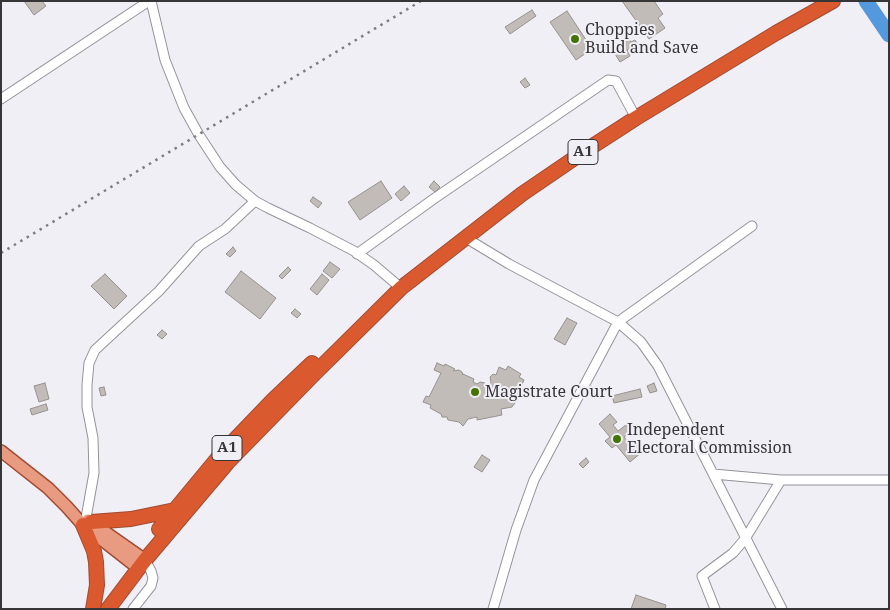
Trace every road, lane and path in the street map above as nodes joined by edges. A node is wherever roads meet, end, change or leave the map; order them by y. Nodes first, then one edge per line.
1 (150, 1) edge
2 (833, 1) edge
3 (1, 98) edge
4 (636, 118) junction
5 (255, 201) junction
6 (752, 226) dead end
7 (466, 238) junction
8 (358, 254) junction
9 (401, 288) junction
10 (378, 310) junction
11 (618, 322) junction
12 (1, 451) edge
13 (713, 474) junction
14 (781, 480) junction
15 (889, 480) edge
16 (175, 510) junction
17 (86, 522) junction
18 (745, 539) junction
19 (138, 562) junction
20 (93, 609) edge
21 (97, 609) edge
22 (108, 609) edge
23 (133, 609) edge
24 (493, 609) edge
25 (715, 609) edge
26 (782, 609) edge

1 - 3 street
1 - 5 street
2 - 4 highway, A1
4 - 7 highway, A1
4 - 8 street
5 - 8 street
5 - 17 street
6 - 11 street
7 - 9 highway, A1
7 - 11 street
8 - 9 street
9 - 10 highway, A1
10 - 16 highway, A1
10 - 19 highway, A1
11 - 13 street
11 - 24 street
12 - 17 main road
13 - 14 street
13 - 18 street
14 - 15 street
14 - 18 street
16 - 17 highway
16 - 19 highway, A1
17 - 19 main road
17 - 20 highway
18 - 25 street
18 - 26 street
19 - 21 highway, A1
19 - 22 highway, A1
19 - 23 street

